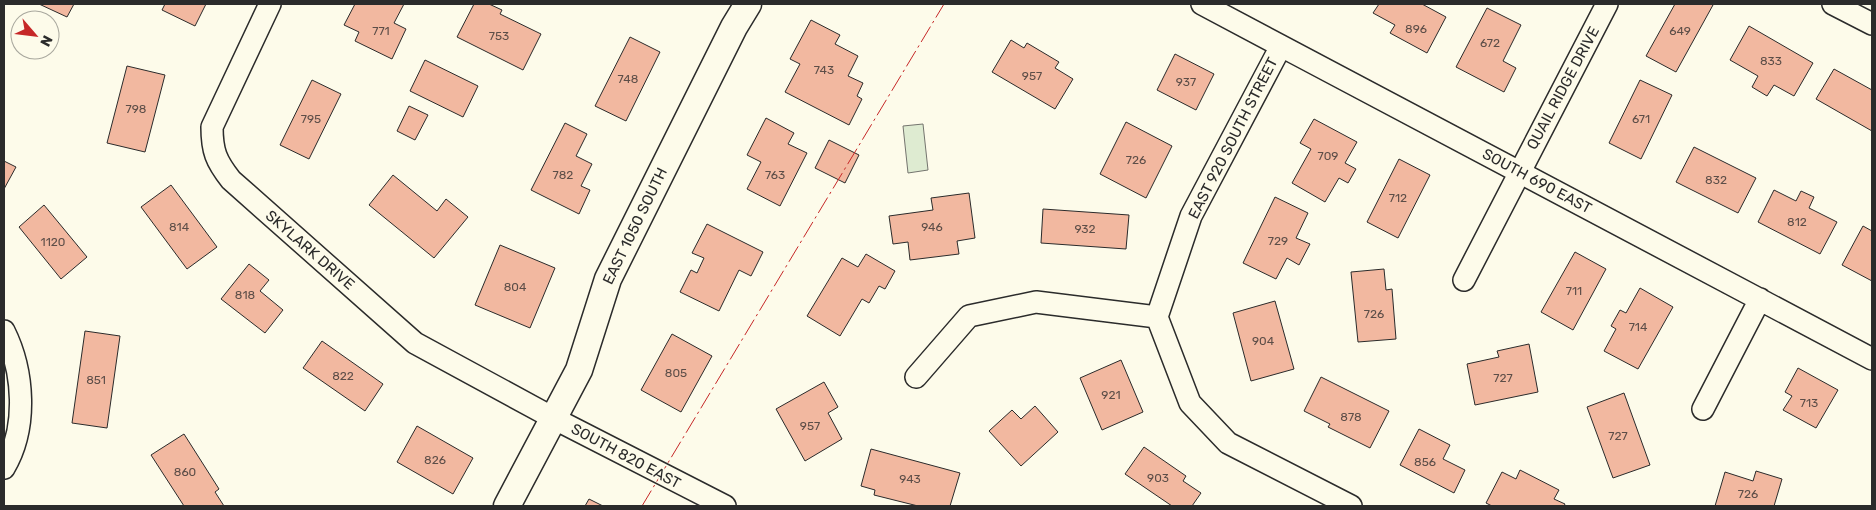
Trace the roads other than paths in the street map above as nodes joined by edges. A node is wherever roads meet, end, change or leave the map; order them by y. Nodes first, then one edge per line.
1 (270, 4) edge
2 (745, 4) edge
3 (1202, 4) edge
4 (1607, 4) edge
5 (1833, 4) edge
6 (1872, 24) edge
7 (1281, 46) junction
8 (1520, 172) junction
9 (1464, 280) dead end
10 (1760, 299) junction
11 (1157, 316) junction
12 (7, 337) edge
13 (1872, 359) edge
14 (916, 377) dead end
15 (1703, 409) dead end
16 (555, 419) junction
17 (4, 468) edge
18 (507, 506) edge
19 (724, 506) edge
20 (1351, 506) edge

1 - 16 street, SKYLARK DRIVE
2 - 16 street, EAST 1050 SOUTH
3 - 7 street, SOUTH 690 EAST
4 - 8 street, QUAIL RIDGE DRIVE
5 - 6 street
7 - 8 street, SOUTH 690 EAST
7 - 11 street, EAST 920 SOUTH STREET
8 - 9 street, QUAIL RIDGE DRIVE
8 - 10 street, SOUTH 690 EAST
10 - 13 street, SOUTH 690 EAST
10 - 15 street
11 - 14 street
11 - 20 street
12 - 17 street
16 - 18 street, EAST 1050 SOUTH
16 - 19 street, SOUTH 820 EAST

